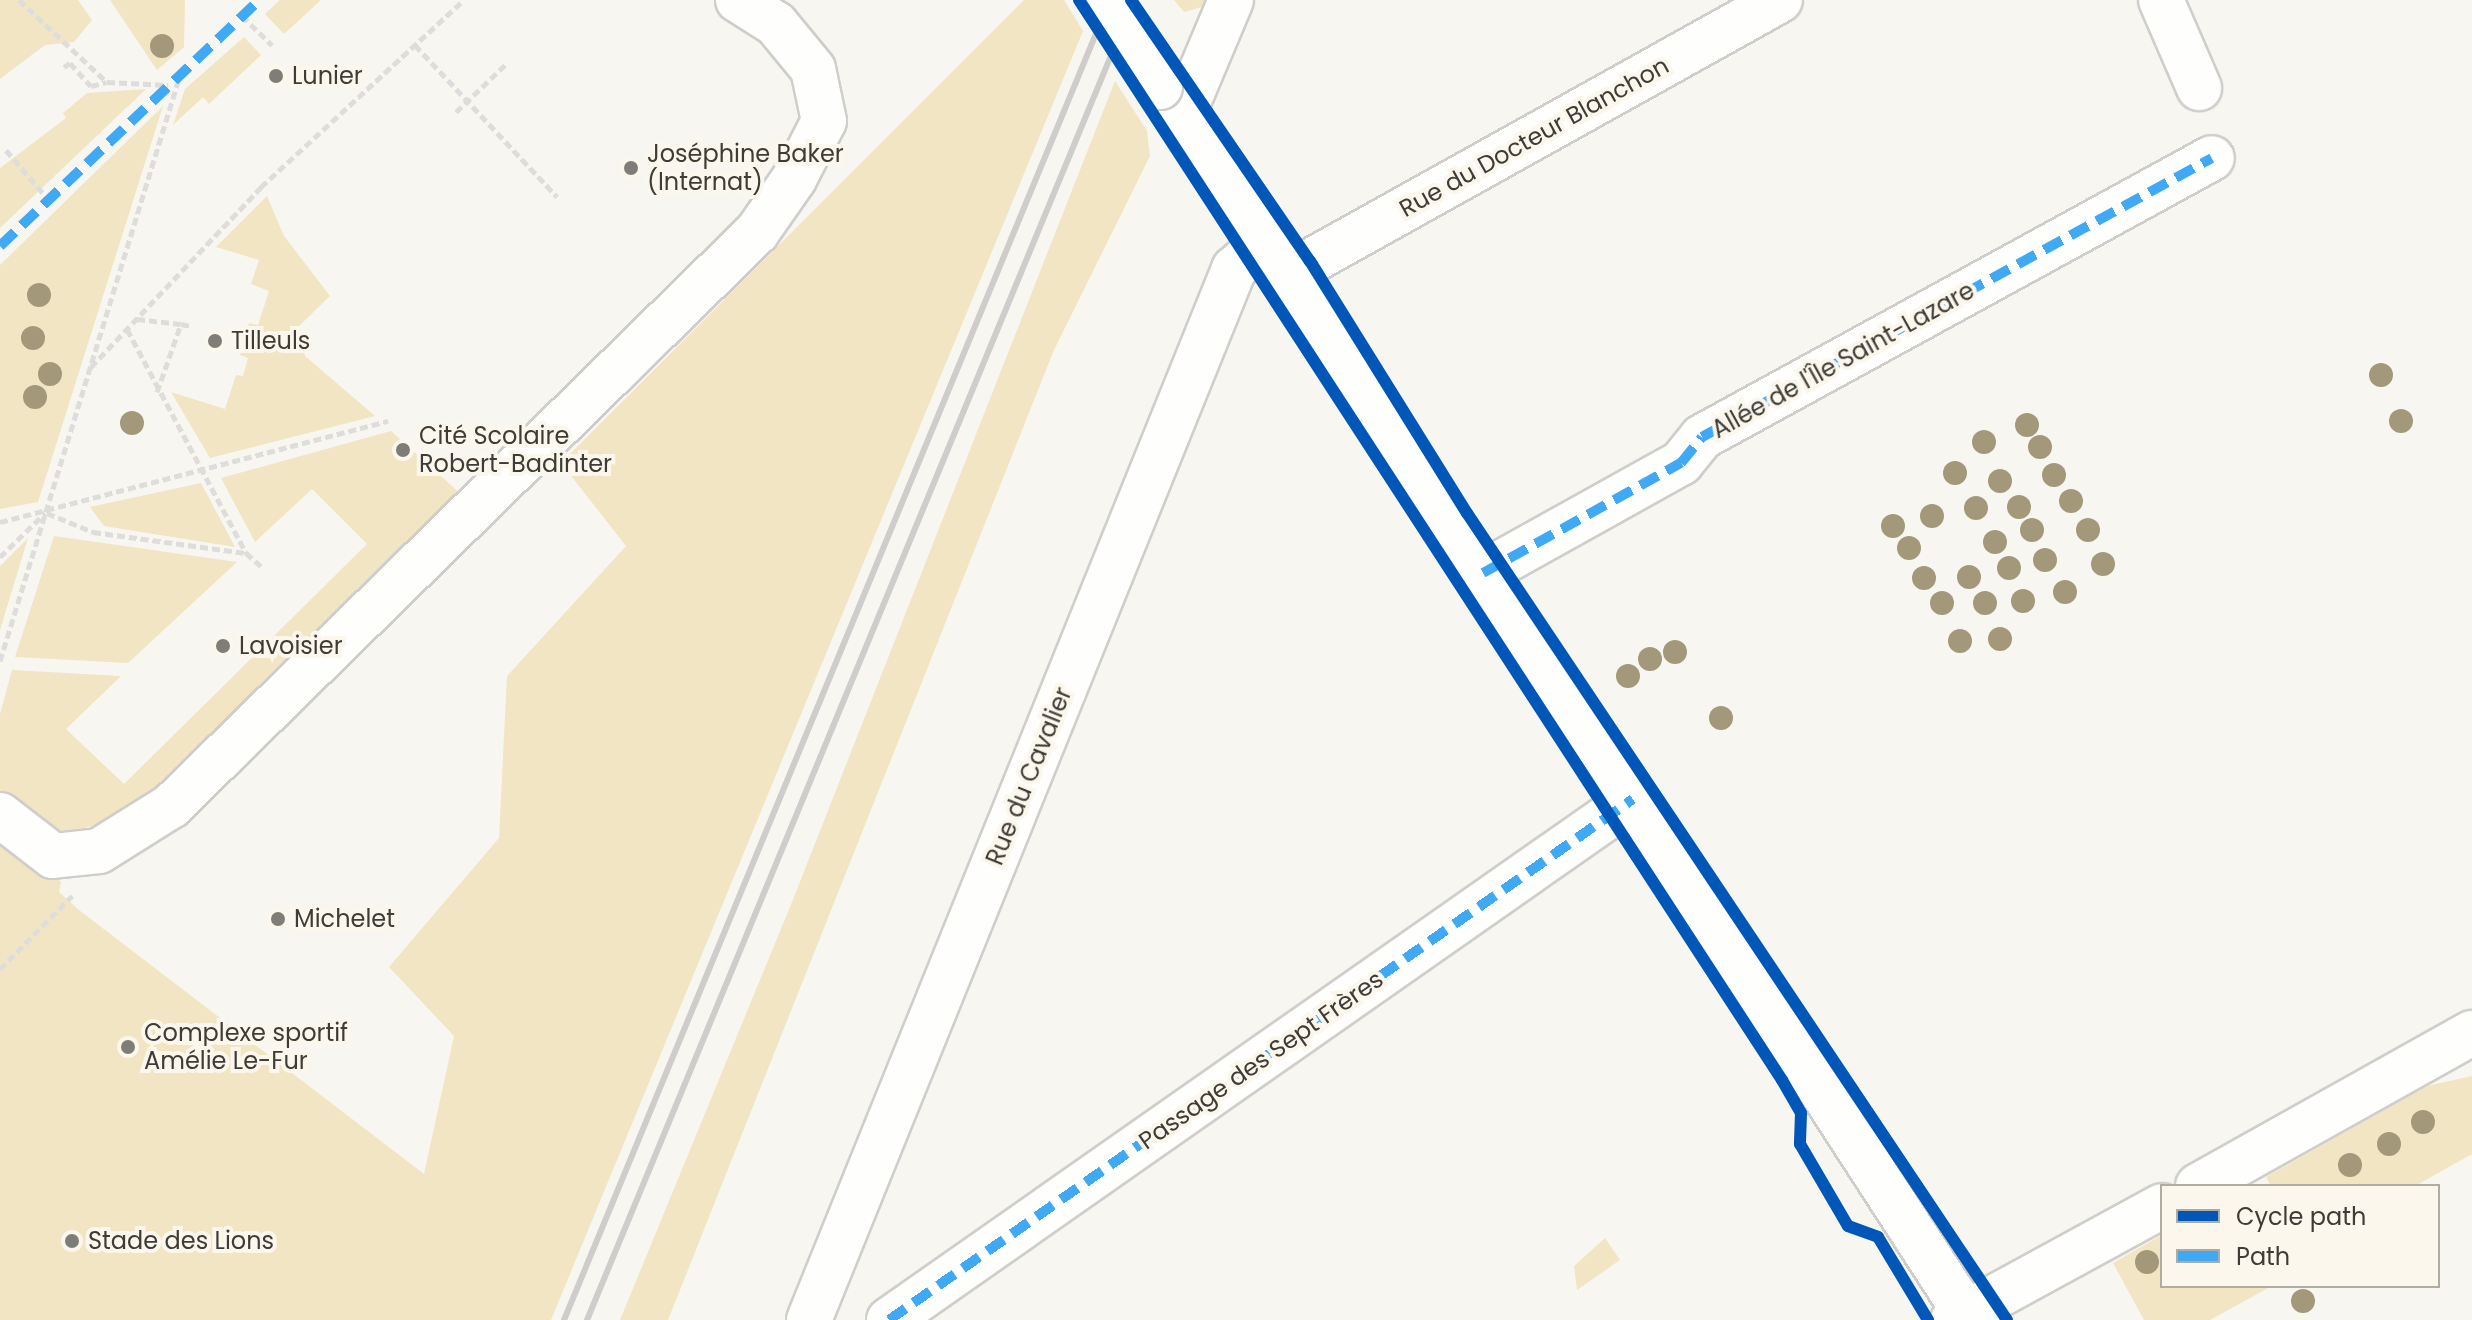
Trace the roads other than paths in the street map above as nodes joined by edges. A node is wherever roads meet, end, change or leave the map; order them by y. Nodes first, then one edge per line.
1 (738, 0) edge
2 (1105, 0) edge
3 (1231, 0) edge
4 (1780, 0) edge
5 (2161, 0) edge
6 (2199, 88) dead end
7 (1170, 103) junction
8 (2212, 158) dead end
9 (1276, 258) junction
10 (1483, 573) junction
11 (1633, 799) junction
12 (0, 815) edge
13 (2472, 1033) edge
14 (2202, 1184) edge
15 (2160, 1207) edge
16 (1963, 1318) edge
17 (809, 1320) edge
18 (889, 1320) edge

1 - 12 street
2 - 7 street, bridge
3 - 7 street
4 - 9 street, Rue du Docteur Blanchon
5 - 6 street
7 - 9 street
8 - 10 street, Allée de l'Île Saint-Lazare
9 - 10 street
9 - 17 street, Rue du Cavalier
10 - 11 street
11 - 16 street
11 - 18 street, Passage des Sept Frères
13 - 14 street
15 - 16 street

